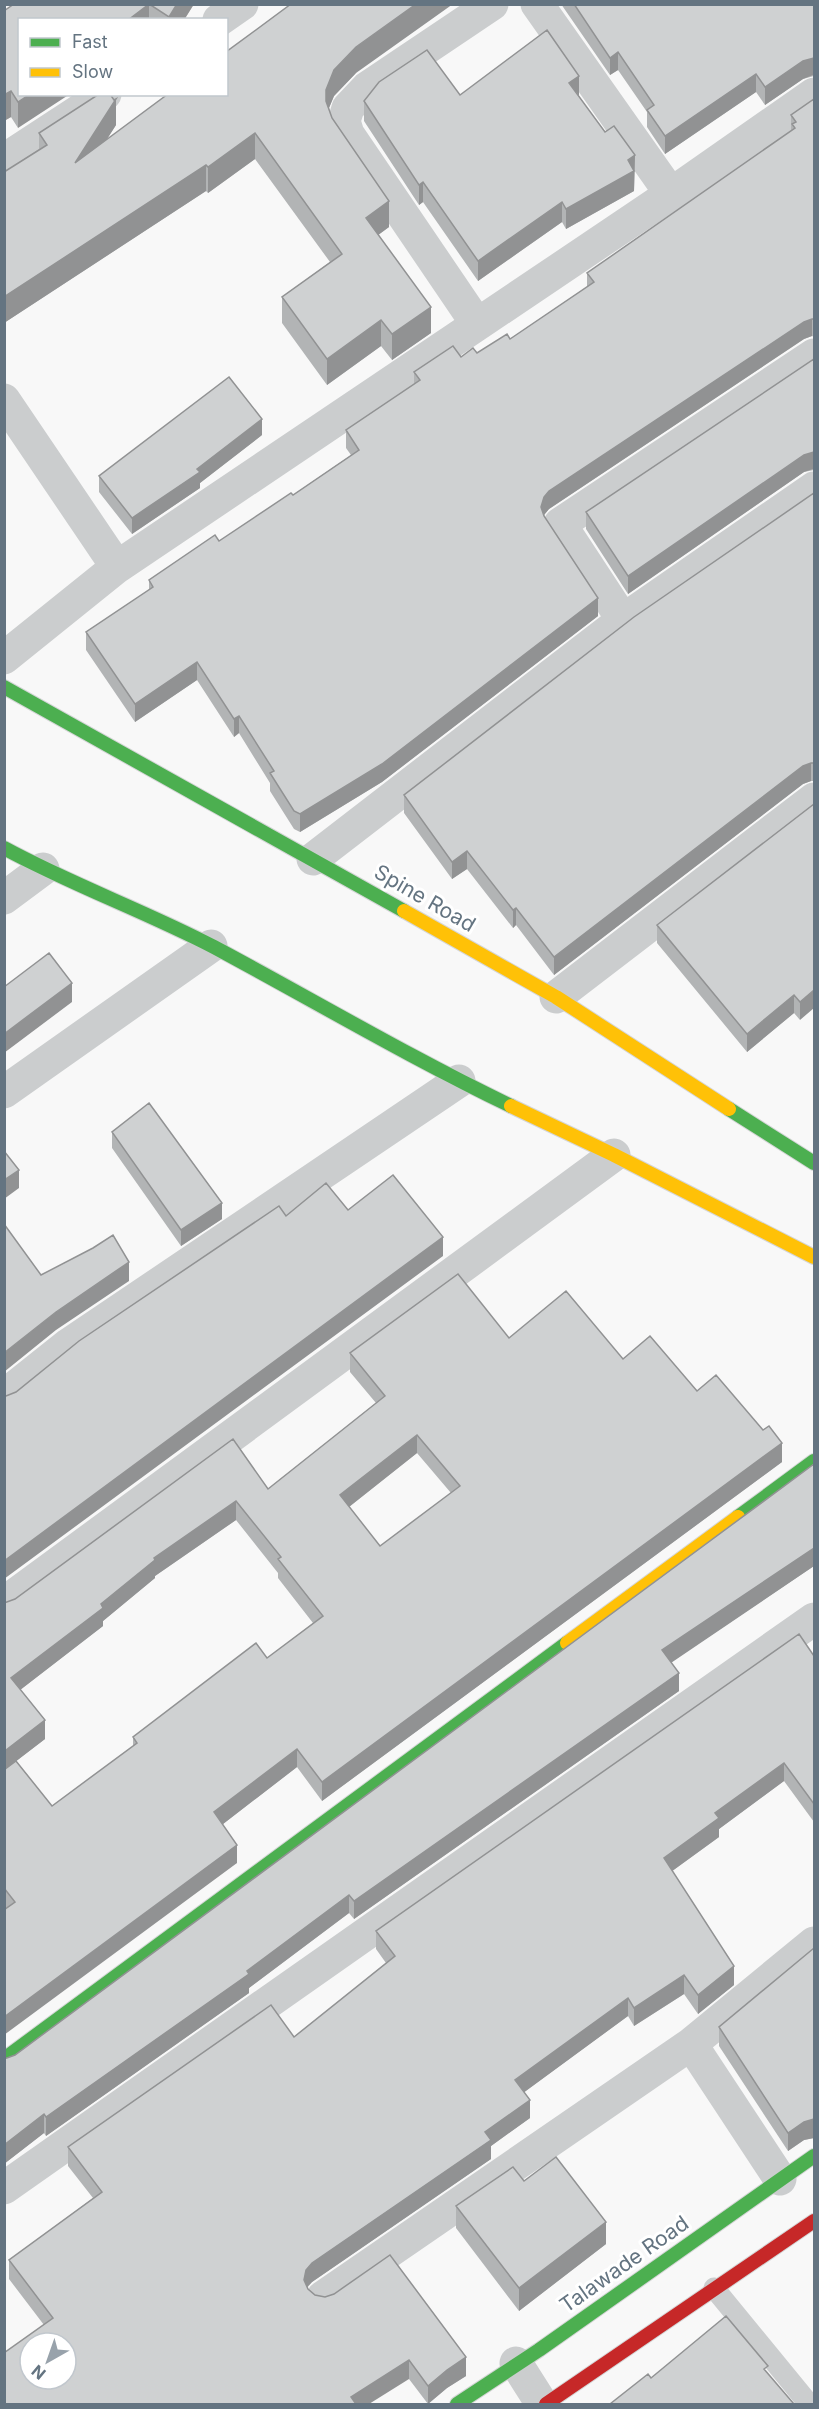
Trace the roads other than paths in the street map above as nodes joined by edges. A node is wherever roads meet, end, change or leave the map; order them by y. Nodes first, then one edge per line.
1 (242, 4) edge
2 (492, 4) edge
3 (537, 4) edge
4 (222, 18) edge
5 (814, 94) edge
6 (102, 96) edge
7 (4, 160) edge
8 (671, 194) junction
9 (477, 324) junction
10 (814, 355) edge
11 (4, 400) edge
12 (814, 488) edge
13 (117, 567) junction
14 (622, 620) junction
15 (4, 658) edge
16 (4, 687) edge
17 (814, 799) edge
18 (4, 848) edge
19 (313, 859) junction
20 (43, 869) junction
21 (4, 898) edge
22 (211, 946) junction
23 (556, 997) junction
24 (459, 1081) junction
25 (4, 1092) edge
26 (614, 1155) junction
27 (814, 1162) edge
28 (814, 1257) edge
29 (4, 1396) edge
30 (814, 1461) edge
31 (4, 1603) edge
32 (814, 1619) edge
33 (814, 1943) edge
34 (691, 2044) junction
35 (4, 2059) edge
36 (814, 2156) edge
37 (780, 2180) junction
38 (4, 2188) edge
39 (814, 2221) edge
40 (714, 2288) junction
41 (323, 2297) edge
42 (516, 2363) junction
43 (457, 2404) edge
44 (544, 2404) edge
45 (809, 2404) edge

1 - 4 street
2 - 9 street
3 - 8 street
5 - 8 street
6 - 7 street
8 - 9 street
9 - 13 street
10 - 14 street
11 - 13 street
12 - 14 street
13 - 15 street
14 - 19 street
16 - 19 main road, Spine Road
17 - 23 street
18 - 20 main road
19 - 23 main road, Spine Road
20 - 21 street
20 - 22 main road
22 - 24 main road
22 - 25 street
23 - 27 main road, Spine Road
24 - 26 main road
24 - 29 street
26 - 28 main road
26 - 31 street
30 - 35 main road
32 - 38 street
33 - 34 street
34 - 37 street
34 - 41 street
36 - 37 main road, Talawade Road
37 - 42 main road, Talawade Road
39 - 40 main road
40 - 44 main road
40 - 45 lane
42 - 43 main road, Talawade Road
42 - 44 street

